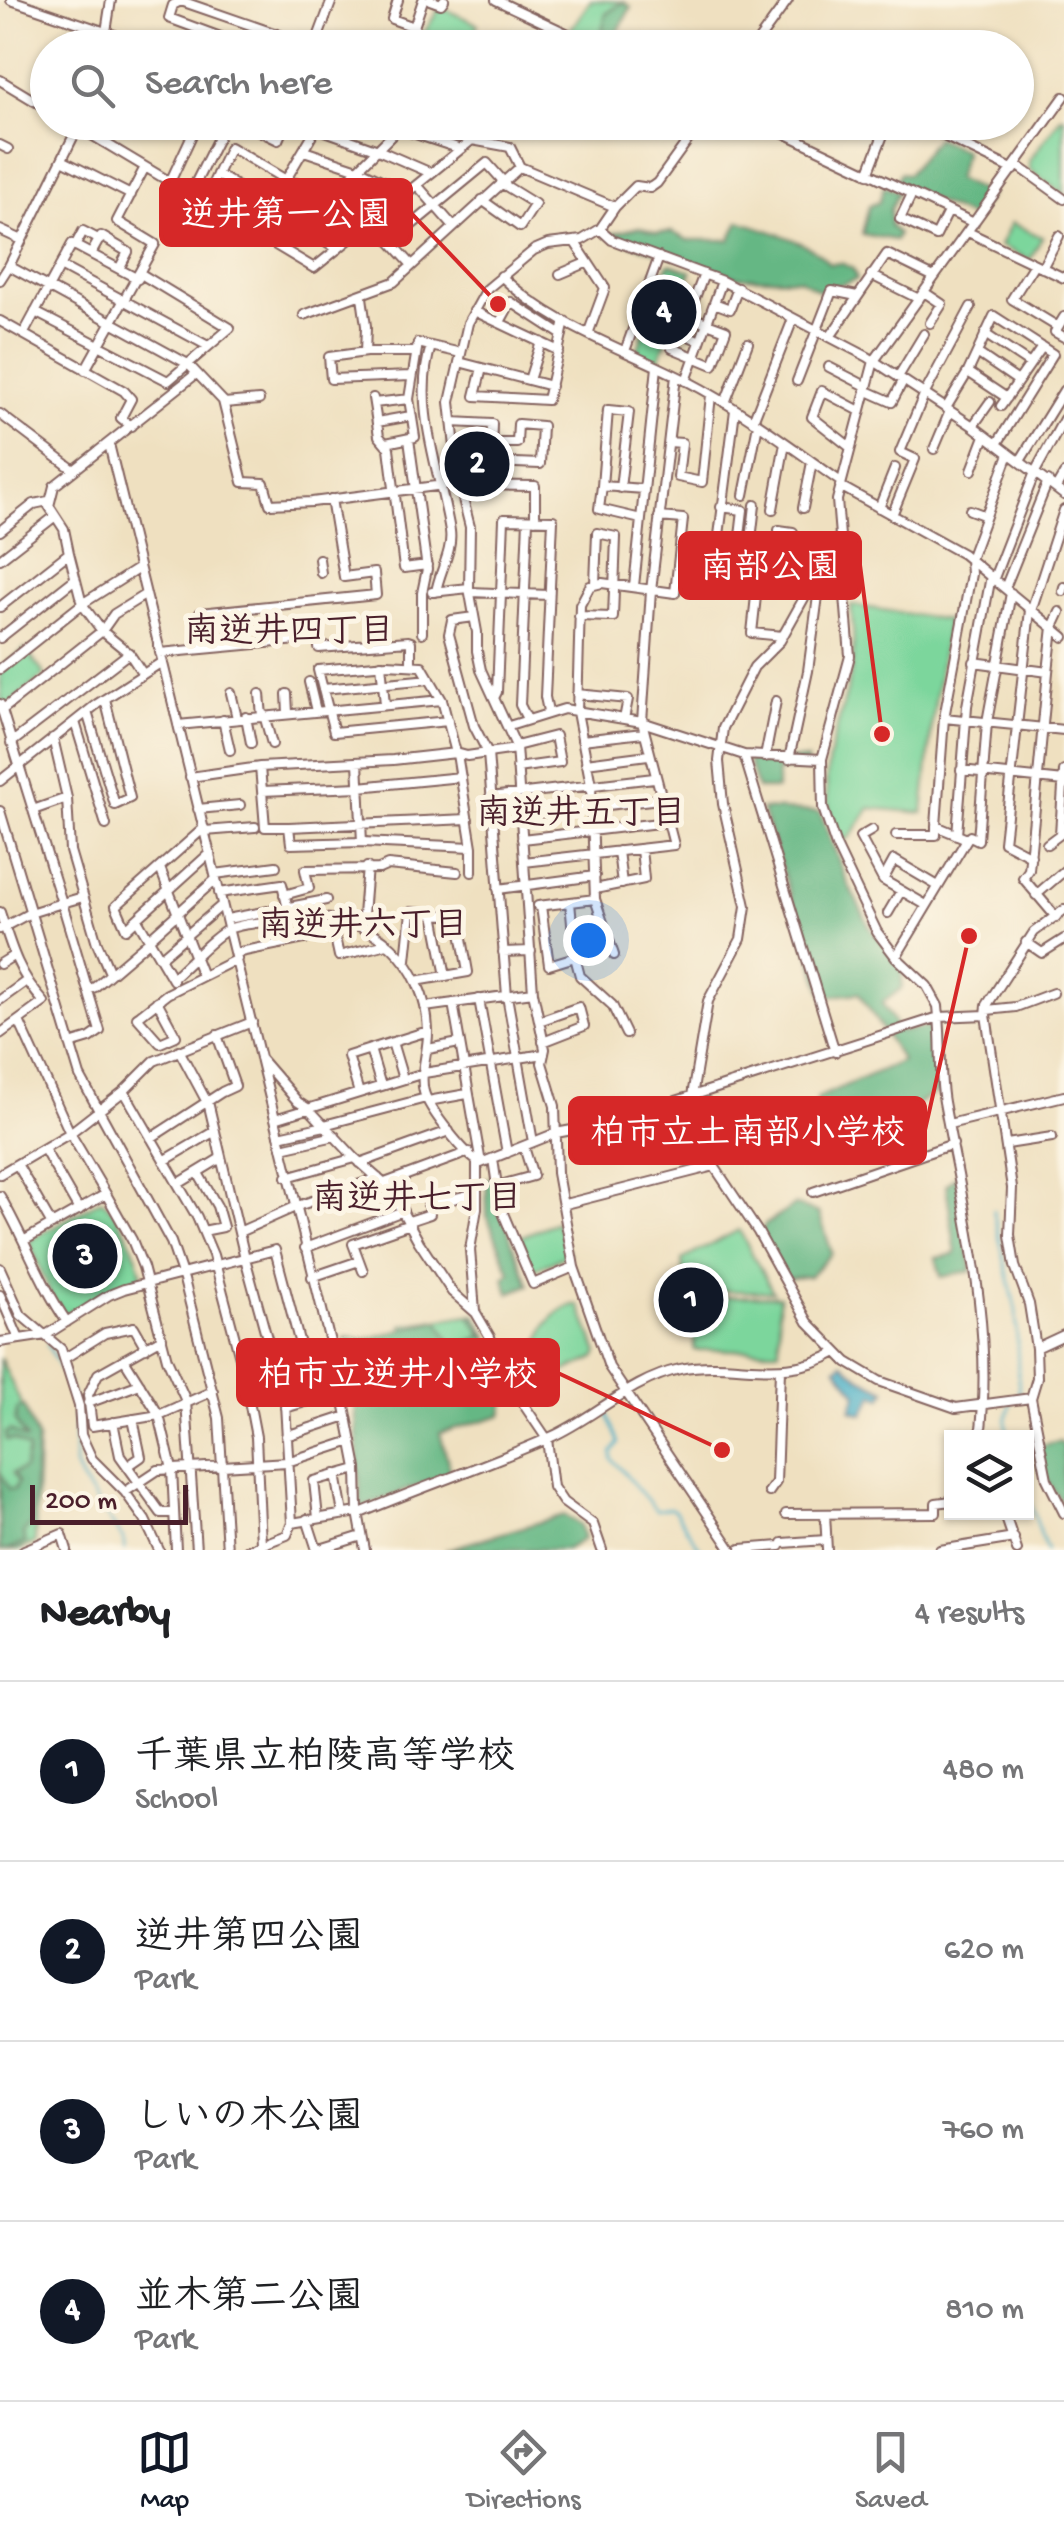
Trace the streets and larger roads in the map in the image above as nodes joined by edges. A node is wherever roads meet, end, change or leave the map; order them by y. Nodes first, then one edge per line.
1 (11, 0) edge
2 (111, 0) edge
3 (178, 0) edge
4 (398, 0) edge
5 (426, 0) edge
6 (444, 0) edge
7 (496, 0) edge
8 (788, 0) edge
9 (328, 1) edge
10 (100, 30) edge
11 (106, 30) edge
12 (201, 30) edge
13 (265, 30) edge
14 (319, 30) edge
15 (560, 30) edge
16 (767, 30) edge
17 (0, 80) edge
18 (1064, 97) edge
19 (30, 98) edge
20 (69, 140) edge
21 (99, 140) edge
22 (190, 140) edge
23 (219, 140) edge
24 (310, 140) edge
25 (353, 140) edge
26 (388, 140) edge
27 (438, 140) edge
28 (472, 140) joint
29 (688, 140) edge
30 (797, 140) edge
31 (881, 140) edge
32 (955, 140) edge
33 (461, 149) junction
34 (378, 150) junction
35 (304, 151) junction
36 (62, 160) junction
37 (520, 166) junction
38 (145, 167) junction
39 (1016, 168) junction
40 (358, 169) junction
41 (431, 173) junction
42 (217, 174) junction
43 (868, 174) junction
44 (286, 180) junction
45 (170, 182) junction
46 (502, 182) junction
47 (417, 185) junction
48 (336, 191) junction
49 (408, 192) junction
50 (190, 194) junction
51 (131, 195) junction
52 (910, 196) junction
53 (1064, 199) edge
54 (482, 200) junction
55 (204, 202) junction
56 (270, 206) junction
57 (435, 206) junction
58 (320, 207) junction
59 (615, 207) junction
60 (384, 211) junction
61 (948, 212) junction
62 (974, 224) junction
63 (301, 226) junction
64 (453, 226) junction
65 (362, 229) junction
66 (600, 229) junction
67 (0, 230) edge
68 (255, 232) junction
69 (968, 232) junction
70 (1059, 236) dead end
71 (22, 240) junction
72 (100, 240) junction
73 (574, 241) junction
74 (75, 246) junction
75 (280, 246) junction
76 (338, 248) junction
77 (91, 254) junction
78 (659, 257) junction
79 (586, 263) junction
80 (411, 264) junction
81 (8, 266) junction
82 (60, 266) junction
83 (1038, 266) junction
84 (119, 269) junction
85 (560, 274) dead end
86 (704, 274) junction
87 (871, 275) junction
88 (501, 276) junction
89 (139, 277) junction
90 (934, 277) junction
91 (1064, 278) edge
92 (0, 280) edge
93 (722, 281) junction
94 (48, 288) junction
95 (738, 288) junction
96 (922, 295) junction
97 (858, 296) junction
98 (362, 297) junction
99 (126, 301) junction
100 (714, 303) junction
101 (971, 307) dead end
102 (474, 311) junction
103 (35, 312) junction
104 (304, 316) dead end
105 (1064, 317) edge
106 (793, 319) junction
107 (0, 321) edge
108 (564, 321) junction
109 (500, 322) junction
110 (112, 323) junction
111 (706, 323) junction
112 (930, 323) dead end
113 (1058, 327) junction
114 (816, 330) junction
115 (680, 332) dead end
116 (24, 334) junction
117 (588, 334) junction
118 (924, 334) dead end
119 (985, 334) junction
120 (562, 335) junction
121 (830, 337) junction
122 (1064, 337) edge
123 (700, 341) junction
124 (541, 342) junction
125 (748, 343) dead end
126 (100, 345) junction
127 (208, 346) junction
128 (431, 346) junction
129 (1042, 347) junction
130 (672, 348) dead end
131 (559, 350) junction
132 (625, 350) junction
133 (365, 352) junction
134 (415, 352) junction
135 (977, 354) junction
136 (460, 358) junction
137 (694, 358) junction
138 (874, 360) junction
139 (188, 364) junction
140 (1030, 364) junction
141 (829, 366) dead end
142 (657, 367) junction
143 (482, 368) junction
144 (85, 370) junction
145 (968, 372) junction
146 (196, 374) junction
147 (411, 376) junction
148 (676, 376) junction
149 (900, 379) junction
150 (529, 380) junction
151 (686, 380) junction
152 (797, 381) dead end
153 (1018, 381) junction
154 (551, 386) junction
155 (866, 388) junction
156 (1064, 390) edge
157 (924, 394) junction
158 (711, 395) junction
159 (1007, 398) junction
160 (409, 399) junction
161 (259, 400) dead end
162 (990, 402) dead end
163 (224, 403) junction
164 (725, 403) junction
165 (1001, 406) dead end
166 (735, 410) junction
167 (860, 410) junction
168 (948, 410) junction
169 (0, 414) edge
170 (411, 416) junction
171 (1064, 419) edge
172 (376, 422) junction
173 (452, 422) junction
174 (755, 422) junction
175 (131, 426) junction
176 (972, 426) junction
177 (986, 436) junction
178 (409, 438) junction
179 (669, 442) junction
180 (386, 443) junction
181 (491, 443) junction
182 (109, 444) junction
183 (786, 444) junction
184 (997, 444) junction
185 (850, 447) junction
186 (934, 448) dead end
187 (456, 452) junction
188 (490, 454) junction
189 (1009, 454) junction
190 (812, 462) junction
191 (1020, 462) junction
192 (895, 468) dead end
193 (74, 470) junction
194 (972, 470) dead end
195 (1035, 472) junction
196 (1064, 474) edge
197 (1048, 481) junction
198 (840, 484) junction
199 (460, 486) junction
200 (602, 486) junction
201 (439, 487) junction
202 (620, 488) junction
203 (1056, 488) junction
204 (415, 489) junction
205 (644, 489) junction
206 (394, 491) junction
207 (744, 495) dead end
208 (1064, 496) edge
209 (331, 499) junction
210 (48, 501) junction
211 (755, 505) dead end
212 (721, 506) junction
213 (803, 508) dead end
214 (879, 508) junction
215 (773, 509) dead end
216 (970, 510) dead end
217 (1064, 510) edge
218 (892, 515) junction
219 (986, 516) junction
220 (659, 517) junction
221 (54, 518) junction
222 (641, 519) junction
223 (531, 520) junction
224 (779, 530) dead end
225 (0, 531) edge
226 (838, 538) junction
227 (69, 554) junction
228 (680, 556) junction
229 (0, 559) edge
230 (319, 559) dead end
231 (716, 559) junction
232 (970, 559) junction
233 (427, 566) junction
234 (139, 568) junction
235 (321, 573) dead end
236 (993, 577) junction
237 (75, 579) junction
238 (594, 584) junction
239 (614, 584) junction
240 (634, 586) junction
241 (716, 586) dead end
242 (809, 588) junction
243 (470, 590) junction
244 (651, 590) junction
245 (1008, 590) junction
246 (436, 592) junction
247 (756, 592) junction
248 (422, 593) junction
249 (501, 593) junction
250 (146, 594) junction
251 (526, 594) junction
252 (549, 595) junction
253 (82, 604) junction
254 (0, 606) edge
255 (1030, 610) junction
256 (1060, 612) dead end
257 (579, 616) junction
258 (474, 617) junction
259 (1053, 627) junction
260 (102, 630) junction
261 (422, 634) dead end
262 (783, 636) junction
263 (1064, 637) edge
264 (0, 638) edge
265 (387, 642) junction
266 (204, 648) junction
267 (128, 653) junction
268 (161, 657) junction
269 (974, 662) junction
270 (384, 664) junction
271 (411, 664) junction
272 (995, 666) junction
273 (0, 669) edge
274 (1021, 670) junction
275 (1048, 672) junction
276 (143, 674) junction
277 (430, 679) junction
278 (309, 682) dead end
279 (384, 684) junction
280 (323, 690) junction
281 (231, 693) dead end
282 (260, 694) dead end
283 (287, 694) dead end
284 (577, 694) junction
285 (104, 699) junction
286 (442, 700) junction
287 (493, 700) junction
288 (776, 701) dead end
289 (385, 704) junction
290 (1, 707) edge
291 (328, 709) junction
292 (316, 710) junction
293 (548, 711) junction
294 (87, 712) junction
295 (576, 712) junction
296 (288, 713) junction
297 (263, 716) junction
298 (241, 718) junction
299 (527, 718) junction
300 (944, 718) junction
301 (624, 719) junction
302 (223, 720) junction
303 (966, 720) junction
304 (448, 721) junction
305 (76, 722) junction
306 (642, 722) junction
307 (987, 722) junction
308 (178, 725) junction
309 (1015, 725) junction
310 (509, 726) junction
311 (1042, 728) junction
312 (1064, 730) edge
313 (643, 733) junction
314 (52, 738) junction
315 (582, 740) junction
316 (11, 743) junction
317 (251, 743) dead end
318 (272, 744) dead end
319 (720, 747) junction
320 (516, 748) junction
321 (230, 750) dead end
322 (457, 753) junction
323 (488, 754) junction
324 (744, 755) junction
325 (648, 756) junction
326 (766, 756) junction
327 (789, 758) junction
328 (822, 758) junction
329 (358, 762) junction
330 (586, 763) junction
331 (18, 767) junction
332 (260, 767) junction
333 (517, 768) junction
334 (961, 770) junction
335 (1064, 772) edge
336 (982, 773) junction
337 (190, 776) junction
338 (1009, 776) junction
339 (461, 777) junction
340 (654, 778) junction
341 (1038, 779) junction
342 (1064, 781) edge
343 (0, 782) edge
344 (591, 785) junction
345 (359, 788) junction
346 (262, 791) junction
347 (112, 794) junction
348 (518, 795) junction
349 (67, 798) junction
350 (98, 798) junction
351 (490, 798) junction
352 (660, 800) junction
353 (240, 805) dead end
354 (592, 808) junction
355 (198, 809) junction
356 (33, 810) junction
357 (0, 811) edge
358 (520, 816) junction
359 (468, 820) junction
360 (361, 822) junction
361 (666, 822) junction
362 (106, 825) dead end
363 (289, 826) junction
364 (936, 826) junction
365 (255, 828) dead end
366 (204, 830) junction
367 (872, 830) dead end
368 (592, 832) junction
369 (1062, 832) edge
370 (896, 835) dead end
371 (957, 836) junction
372 (522, 839) junction
373 (967, 839) junction
374 (362, 842) junction
375 (1047, 844) dead end
376 (472, 848) junction
377 (641, 848) junction
378 (618, 851) junction
379 (210, 854) junction
380 (594, 854) junction
381 (1031, 856) junction
382 (524, 862) junction
383 (276, 866) dead end
384 (366, 867) junction
385 (160, 868) junction
386 (1064, 871) edge
387 (458, 872) dead end
388 (472, 872) dead end
389 (215, 876) junction
390 (595, 876) junction
391 (883, 880) junction
392 (622, 884) junction
393 (526, 885) junction
394 (938, 886) junction
395 (498, 889) junction
396 (169, 890) junction
397 (901, 891) junction
398 (219, 893) junction
399 (595, 894) junction
400 (284, 895) junction
401 (1036, 895) junction
402 (83, 897) junction
403 (326, 900) dead end
404 (570, 902) junction
405 (62, 903) junction
406 (222, 904) junction
407 (308, 904) junction
408 (541, 906) junction
409 (926, 906) junction
410 (528, 908) junction
411 (288, 909) junction
412 (0, 912) edge
413 (30, 913) junction
414 (178, 913) junction
415 (888, 913) dead end
416 (1060, 913) edge
417 (434, 914) junction
418 (316, 918) junction
419 (138, 919) junction
420 (228, 924) junction
421 (362, 927) junction
422 (2, 928) edge
423 (187, 936) junction
424 (321, 936) junction
425 (150, 939) junction
426 (1064, 939) edge
427 (1026, 942) junction
428 (388, 944) junction
429 (530, 951) junction
430 (503, 952) junction
431 (614, 955) dead end
432 (13, 956) junction
433 (236, 956) junction
434 (574, 957) junction
435 (896, 957) junction
436 (160, 958) junction
437 (196, 958) junction
438 (406, 960) junction
439 (0, 964) edge
440 (110, 973) junction
441 (202, 976) junction
442 (446, 976) junction
443 (172, 978) junction
444 (416, 981) junction
445 (25, 982) junction
446 (178, 988) junction
447 (88, 990) junction
448 (533, 992) junction
449 (1053, 994) dead end
450 (507, 996) junction
451 (0, 1000) edge
452 (479, 1000) junction
453 (157, 1001) junction
454 (453, 1003) junction
455 (424, 1007) junction
456 (986, 1013) junction
457 (939, 1017) junction
458 (539, 1020) junction
459 (18, 1021) junction
460 (252, 1022) junction
461 (428, 1031) junction
462 (0, 1034) edge
463 (626, 1034) dead end
464 (217, 1035) junction
465 (392, 1042) junction
466 (543, 1042) junction
467 (459, 1043) junction
468 (70, 1044) junction
469 (370, 1049) junction
470 (428, 1049) junction
471 (180, 1050) junction
472 (835, 1052) junction
473 (544, 1054) junction
474 (257, 1055) junction
475 (518, 1056) junction
476 (490, 1062) junction
477 (463, 1066) junction
478 (424, 1073) junction
479 (403, 1079) junction
480 (381, 1086) junction
481 (124, 1090) junction
482 (359, 1093) junction
483 (468, 1094) junction
484 (692, 1096) junction
485 (1064, 1096) edge
486 (427, 1099) junction
487 (208, 1101) junction
488 (309, 1109) junction
489 (1001, 1111) junction
490 (97, 1112) junction
491 (275, 1119) junction
492 (948, 1124) junction
493 (324, 1126) junction
494 (215, 1131) junction
495 (449, 1131) junction
496 (70, 1133) junction
497 (556, 1133) junction
498 (280, 1136) junction
499 (334, 1136) junction
500 (1052, 1137) dead end
501 (151, 1138) junction
502 (953, 1144) junction
503 (1007, 1144) junction
504 (528, 1145) junction
505 (44, 1148) junction
506 (282, 1148) junction
507 (469, 1152) junction
508 (507, 1153) junction
509 (222, 1158) junction
510 (493, 1159) junction
511 (357, 1160) junction
512 (164, 1161) junction
513 (479, 1163) junction
514 (17, 1164) junction
515 (714, 1166) junction
516 (198, 1173) junction
517 (0, 1174) edge
518 (287, 1177) junction
519 (381, 1180) junction
520 (178, 1184) junction
521 (497, 1186) junction
522 (477, 1192) junction
523 (812, 1192) dead end
524 (106, 1194) junction
525 (0, 1196) edge
526 (565, 1204) junction
527 (294, 1207) junction
528 (79, 1210) junction
529 (403, 1211) junction
530 (409, 1222) junction
531 (52, 1225) junction
532 (203, 1232) junction
533 (239, 1232) junction
534 (26, 1240) junction
535 (305, 1248) junction
536 (245, 1258) junction
537 (358, 1260) junction
538 (215, 1265) junction
539 (0, 1268) edge
540 (574, 1268) junction
541 (363, 1272) dead end
542 (182, 1274) junction
543 (312, 1277) junction
544 (148, 1282) junction
545 (0, 1295) edge
546 (475, 1312) junction
547 (67, 1322) junction
548 (46, 1335) junction
549 (1064, 1335) edge
550 (162, 1338) junction
551 (19, 1339) junction
552 (0, 1342) edge
553 (146, 1348) junction
554 (1036, 1348) junction
555 (837, 1352) junction
556 (65, 1358) junction
557 (124, 1359) junction
558 (272, 1361) junction
559 (334, 1363) junction
560 (243, 1369) junction
561 (780, 1370) junction
562 (308, 1371) junction
563 (277, 1381) junction
564 (140, 1384) junction
565 (342, 1390) junction
566 (213, 1391) junction
567 (628, 1392) junction
568 (1031, 1398) junction
569 (186, 1401) junction
570 (88, 1403) junction
571 (984, 1403) junction
572 (285, 1408) junction
573 (159, 1415) junction
574 (347, 1416) junction
575 (133, 1419) junction
576 (113, 1422) junction
577 (981, 1430) edge
578 (286, 1436) junction
579 (547, 1438) junction
580 (352, 1442) junction
581 (288, 1462) junction
582 (258, 1464) junction
583 (128, 1466) junction
584 (223, 1466) junction
585 (191, 1468) junction
586 (357, 1468) junction
587 (172, 1469) junction
588 (336, 1474) junction
589 (139, 1482) junction
590 (125, 1492) junction
591 (769, 1492) dead end
592 (944, 1502) edge
593 (174, 1513) junction
594 (358, 1513) junction
595 (1064, 1513) edge
596 (343, 1514) junction
597 (786, 1514) dead end
598 (825, 1514) junction
599 (318, 1518) junction
600 (307, 1519) junction
601 (1007, 1520) edge
602 (292, 1524) junction
603 (362, 1536) junction
604 (1014, 1538) junction
605 (261, 1544) junction
606 (826, 1545) edge
607 (35, 1548) edge
608 (24, 1550) edge
609 (67, 1550) edge
610 (159, 1550) edge
611 (176, 1550) edge
612 (196, 1550) edge
613 (228, 1550) edge
614 (248, 1550) edge
615 (317, 1550) edge
616 (365, 1550) edge
617 (602, 1550) edge
618 (739, 1550) edge
619 (940, 1550) edge
620 (1017, 1550) edge

1 - 10 street
2 - 11 street
3 - 12 street
3 - 13 street
4 - 5 street
5 - 6 street
7 - 15 street
8 - 16 street
9 - 14 street
17 - 19 street
18 - 39 street
20 - 36 street
21 - 38 street
22 - 45 street
23 - 50 street
24 - 35 street
25 - 34 street
26 - 34 street
27 - 33 street
28 - 33 street
28 - 37 street
29 - 59 street
30 - 43 street
31 - 43 street
32 - 39 street
33 - 41 street
34 - 40 street
34 - 41 street
35 - 40 street
35 - 44 street
36 - 51 street
36 - 71 street
37 - 46 street
37 - 59 street
38 - 45 street
38 - 51 street
39 - 53 street
39 - 62 street
40 - 48 street
40 - 49 street
41 - 47 street
42 - 44 street
42 - 55 street
42 - 56 street
43 - 52 street
44 - 48 street
44 - 56 street
45 - 50 street
46 - 54 street
46 - 54 street
46 - 57 street
47 - 49 street
47 - 57 street
48 - 58 street
48 - 60 street
49 - 60 street
50 - 55 street
51 - 89 street
52 - 61 street
52 - 61 street
54 - 64 street
55 - 68 street
56 - 63 street
56 - 68 street
57 - 64 street
57 - 80 street
58 - 63 street
58 - 65 street
59 - 66 street
60 - 65 street
61 - 62 street
62 - 69 street
63 - 75 street
63 - 76 street
64 - 80 street
65 - 76 street
66 - 73 street
66 - 78 street
67 - 71 street
68 - 75 street
69 - 83 street
69 - 90 street
70 - 83 street
71 - 81 street
72 - 74 street
72 - 77 street
72 - 84 street
73 - 79 street
73 - 88 street
74 - 77 street
74 - 82 street
75 - 76 street
77 - 84 street
78 - 86 street
78 - 132 street
79 - 85 street
79 - 117 street
80 - 98 street
81 - 92 street
81 - 94 street
82 - 94 street
82 - 99 street
83 - 91 street
83 - 113 street
84 - 89 street
86 - 93 street
86 - 111 street
87 - 90 street
87 - 96 street
87 - 97 street
88 - 102 street
88 - 108 street
89 - 99 street
89 - 127 street
90 - 96 street
93 - 95 street
93 - 100 street
94 - 103 street
94 - 110 street
95 - 100 street
95 - 106 street
96 - 112 street
96 - 138 street
97 - 114 street
97 - 121 street
98 - 104 street
98 - 133 street
99 - 110 street
99 - 127 street
100 - 111 street
101 - 157 street
102 - 109 street
102 - 136 street
103 - 116 street
103 - 126 street
105 - 113 street
106 - 114 street
106 - 174 street
107 - 116 street
108 - 117 street
108 - 120 street
109 - 120 street
109 - 124 street
110 - 126 street
110 - 139 street
111 - 123 street
111 - 137 street
113 - 122 street
114 - 121 street
114 - 152 street
115 - 123 street
116 - 144 street
117 - 132 street
118 - 149 street
119 - 129 street
119 - 135 street
119 - 140 street
120 - 131 street
121 - 138 street
123 - 137 street
124 - 131 street
124 - 150 street
125 - 164 street
126 - 139 street
126 - 144 street
127 - 139 street
128 - 134 street
128 - 136 street
128 - 201 street
129 - 140 street
129 - 184 street
130 - 137 street
131 - 154 street
132 - 142 street
133 - 134 street
133 - 147 street
134 - 147 street
135 - 145 street
135 - 153 street
136 - 143 street
136 - 173 street
137 - 151 street
138 - 149 street
138 - 155 street
139 - 146 street
140 - 153 street
141 - 155 street
142 - 148 street
142 - 205 street
143 - 150 street
143 - 154 street
144 - 175 street
145 - 159 street
145 - 168 street
146 - 163 street
146 - 175 street
147 - 160 street
148 - 151 street
148 - 179 street
149 - 155 street
149 - 157 street
150 - 154 street
151 - 158 street
153 - 159 street
155 - 167 street
156 - 191 street
157 - 168 street
157 - 218 street
158 - 164 street
158 - 179 street
159 - 165 street
160 - 170 street
160 - 172 street
161 - 163 street
162 - 176 street
163 - 209 street
164 - 166 street
166 - 174 street
166 - 212 street
167 - 185 street
167 - 185 street
168 - 176 street
168 - 186 street
169 - 193 street
170 - 172 street
170 - 178 street
171 - 195 street
172 - 180 street
173 - 181 street
173 - 187 street
174 - 183 street
174 - 207 street
175 - 182 street
176 - 177 street
177 - 184 street
177 - 194 street
178 - 180 street
178 - 204 street
179 - 220 street
180 - 206 street
181 - 188 street
181 - 188 street
182 - 193 street
182 - 234 street
183 - 190 street
183 - 215 street
184 - 189 street
185 - 198 street
187 - 188 street
187 - 199 street
189 - 191 street
189 - 219 street
190 - 198 street
190 - 213 street
191 - 195 street
192 - 214 street
193 - 210 street
195 - 197 street
195 - 236 street
196 - 203 street
197 - 203 street
197 - 245 street
198 - 214 street
198 - 226 street
199 - 201 street
199 - 223 street
199 - 243 street
200 - 202 street
200 - 202 street
200 - 222 street
201 - 204 street
201 - 246 street
202 - 205 street
203 - 208 street
204 - 206 street
204 - 233 street
205 - 222 street
206 - 209 street
206 - 233 street
209 - 266 street
210 - 221 street
210 - 225 street
211 - 247 street
212 - 231 street
212 - 231 street
214 - 218 street
216 - 219 street
217 - 255 street
218 - 232 street
219 - 232 street
220 - 228 street
220 - 244 street
221 - 227 street
221 - 229 street
222 - 240 street
223 - 249 street
223 - 251 street
223 - 252 street
224 - 242 street
226 - 242 street
226 - 328 street
227 - 237 street
227 - 254 street
228 - 231 street
228 - 244 street
230 - 235 street
232 - 236 street
232 - 300 street
233 - 248 street
234 - 250 street
234 - 253 street
236 - 245 street
236 - 269 street
237 - 253 street
237 - 264 street
238 - 239 street
238 - 239 street
238 - 257 street
239 - 240 street
239 - 257 street
240 - 244 street
241 - 247 street
242 - 262 street
242 - 327 street
243 - 246 street
243 - 249 street
243 - 258 street
244 - 306 street
245 - 255 street
245 - 272 street
246 - 248 street
247 - 262 street
248 - 261 street
249 - 251 street
249 - 287 street
250 - 260 street
250 - 268 street
251 - 252 street
251 - 299 street
252 - 293 street
253 - 260 street
253 - 273 street
255 - 259 street
255 - 274 street
256 - 259 street
257 - 284 street
258 - 287 street
258 - 323 street
259 - 263 street
259 - 275 street
260 - 267 street
260 - 290 street
262 - 319 street
265 - 266 street
265 - 270 street
265 - 271 street
266 - 268 street
267 - 276 street
267 - 316 street
268 - 276 street
268 - 308 street
269 - 272 street
269 - 303 street
270 - 271 street
270 - 279 street
270 - 280 street
271 - 277 street
272 - 274 street
272 - 307 street
274 - 275 street
274 - 309 street
275 - 311 street
276 - 285 street
277 - 279 street
277 - 286 street
278 - 292 street
279 - 280 street
279 - 289 street
280 - 291 street
281 - 298 street
282 - 297 street
283 - 296 street
284 - 295 street
284 - 301 street
285 - 294 street
285 - 347 street
286 - 289 street
286 - 304 street
287 - 310 street
288 - 326 street
289 - 291 street
290 - 316 street
291 - 292 street
291 - 304 street
292 - 296 street
293 - 295 street
293 - 299 street
294 - 305 street
294 - 347 street
295 - 301 street
295 - 315 street
296 - 297 street
297 - 298 street
297 - 318 street
298 - 302 street
298 - 317 street
299 - 310 street
300 - 303 street
300 - 364 street
301 - 306 street
302 - 308 street
302 - 321 street
303 - 307 street
303 - 334 street
304 - 322 street
305 - 314 street
305 - 350 street
306 - 313 street
306 - 319 street
307 - 309 street
307 - 336 street
308 - 337 street
309 - 311 street
309 - 338 street
310 - 320 street
311 - 312 street
311 - 341 street
313 - 315 street
313 - 325 street
314 - 331 street
314 - 349 street
315 - 330 street
316 - 331 street
319 - 324 street
319 - 484 street
320 - 323 street
320 - 333 street
320 - 333 street
322 - 323 street
322 - 329 street
322 - 339 street
323 - 351 street
324 - 326 street
324 - 472 street
325 - 330 street
325 - 340 street
326 - 327 street
327 - 328 street
328 - 435 street
329 - 332 street
329 - 345 street
330 - 344 street
331 - 343 street
331 - 356 street
332 - 337 street
332 - 346 street
333 - 348 street
334 - 336 street
334 - 371 street
335 - 342 street
336 - 338 street
336 - 373 street
337 - 355 street
338 - 341 street
338 - 381 street
339 - 345 street
339 - 359 street
340 - 344 street
340 - 352 street
341 - 342 street
341 - 381 street
342 - 369 street
344 - 348 street
344 - 354 street
345 - 346 street
345 - 360 street
346 - 363 street
347 - 350 street
348 - 351 street
348 - 358 street
349 - 356 street
349 - 402 street
350 - 362 street
351 - 395 street
352 - 354 street
352 - 361 street
353 - 355 street
354 - 358 street
354 - 368 street
355 - 366 street
356 - 405 street
357 - 413 street
358 - 372 street
359 - 360 street
359 - 376 street
360 - 363 street
360 - 374 street
361 - 368 street
361 - 377 street
363 - 374 street
364 - 370 street
364 - 371 street
365 - 366 street
366 - 379 street
366 - 385 street
367 - 391 street
368 - 372 street
368 - 380 street
369 - 375 street
371 - 373 street
372 - 382 street
373 - 394 street
374 - 376 street
376 - 388 street
377 - 378 street
377 - 392 street
378 - 380 street
378 - 392 street
379 - 389 street
379 - 396 street
380 - 382 street
380 - 390 street
381 - 401 street
382 - 393 street
383 - 389 street
384 - 387 street
384 - 400 street
384 - 421 street
385 - 396 street
385 - 419 street
386 - 401 street
389 - 398 street
389 - 414 street
390 - 393 street
390 - 399 street
391 - 394 street
391 - 397 street
392 - 399 street
393 - 395 street
393 - 410 street
394 - 409 street
395 - 430 street
396 - 414 street
396 - 419 street
397 - 409 street
397 - 415 street
398 - 400 street
398 - 406 street
399 - 404 street
399 - 431 street
400 - 411 street
401 - 416 street
402 - 405 street
402 - 440 street
403 - 407 street
404 - 408 street
404 - 434 street
405 - 413 street
405 - 447 street
406 - 420 street
406 - 423 street
407 - 411 street
407 - 418 street
408 - 410 street
408 - 434 street
409 - 435 street
410 - 429 street
411 - 420 street
412 - 422 street
413 - 422 street
413 - 468 street
414 - 423 street
414 - 425 street
416 - 427 street
417 - 438 street
417 - 442 street
417 - 442 street
418 - 420 street
418 - 421 street
418 - 424 street
419 - 425 street
420 - 433 street
420 - 437 street
421 - 428 street
422 - 432 street
423 - 436 street
423 - 437 street
424 - 428 street
424 - 433 street
425 - 436 street
425 - 440 street
426 - 427 street
427 - 456 street
428 - 438 street
429 - 430 street
429 - 448 street
430 - 450 street
432 - 439 street
432 - 445 street
433 - 441 street
433 - 460 street
434 - 463 street
435 - 457 street
436 - 443 street
437 - 441 street
437 - 443 street
438 - 444 street
440 - 447 street
441 - 446 street
442 - 444 street
443 - 446 street
444 - 455 street
445 - 451 street
445 - 459 street
446 - 453 street
447 - 468 street
448 - 450 street
448 - 458 street
449 - 456 street
450 - 452 street
450 - 475 street
452 - 454 street
452 - 476 street
453 - 453 street
454 - 455 street
454 - 467 street
455 - 461 street
456 - 457 street
456 - 489 street
457 - 472 street
457 - 492 street
458 - 466 street
458 - 466 street
459 - 462 street
459 - 496 street
460 - 464 street
460 - 474 street
461 - 465 street
461 - 470 street
464 - 471 street
464 - 487 street
465 - 469 street
465 - 479 street
466 - 473 street
467 - 470 street
467 - 477 street
468 - 490 street
469 - 480 street
469 - 482 street
470 - 478 street
471 - 481 street
471 - 487 street
472 - 484 street
473 - 475 street
473 - 497 street
474 - 488 street
474 - 491 street
475 - 476 street
475 - 504 street
476 - 477 street
476 - 508 street
477 - 478 street
477 - 483 street
478 - 479 street
478 - 486 street
479 - 480 street
480 - 482 street
481 - 490 street
481 - 501 street
482 - 488 street
483 - 486 street
483 - 513 street
484 - 497 street
484 - 515 street
485 - 489 street
486 - 493 street
486 - 495 street
487 - 494 street
487 - 501 street
488 - 491 street
488 - 493 street
489 - 492 street
489 - 503 street
490 - 496 street
490 - 542 street
491 - 498 street
492 - 502 street
493 - 498 street
493 - 499 street
494 - 509 street
494 - 512 street
495 - 507 street
495 - 511 street
496 - 505 street
496 - 524 street
497 - 504 street
497 - 526 street
498 - 506 street
499 - 506 street
499 - 511 street
500 - 503 street
501 - 512 street
502 - 523 street
502 - 571 street
503 - 554 street
504 - 508 street
504 - 521 street
505 - 514 street
505 - 528 street
506 - 518 street
507 - 513 street
507 - 519 street
508 - 510 street
509 - 516 street
509 - 533 street
510 - 513 street
510 - 521 street
511 - 518 street
511 - 519 street
512 - 520 street
513 - 522 street
514 - 517 street
514 - 531 street
515 - 526 street
515 - 555 street
516 - 520 street
516 - 532 street
518 - 527 street
519 - 527 street
519 - 529 street
520 - 532 street
521 - 540 street
522 - 530 street
522 - 546 street
524 - 528 street
524 - 544 street
525 - 534 street
526 - 540 street
527 - 533 street
527 - 535 street
528 - 531 street
529 - 530 street
529 - 535 street
530 - 537 street
530 - 546 street
531 - 534 street
532 - 538 street
533 - 536 street
534 - 547 street
535 - 543 street
536 - 538 street
536 - 558 street
536 - 562 street
537 - 541 street
537 - 543 street
538 - 542 street
538 - 560 street
539 - 548 street
540 - 567 street
542 - 544 street
542 - 566 street
543 - 559 street
544 - 547 street
544 - 550 street
545 - 551 street
546 - 579 street
547 - 548 street
548 - 551 street
548 - 556 street
549 - 554 street
550 - 553 street
550 - 569 street
551 - 552 street
553 - 556 street
553 - 557 street
554 - 568 street
555 - 561 street
555 - 571 street
556 - 590 street
557 - 564 street
557 - 570 street
558 - 560 street
558 - 563 street
559 - 562 street
559 - 565 street
560 - 582 street
561 - 567 street
561 - 591 street
562 - 563 street
563 - 572 street
564 - 570 street
564 - 573 street
565 - 572 street
565 - 574 street
566 - 569 street
566 - 584 street
567 - 579 street
567 - 618 street
568 - 571 street
568 - 595 street
569 - 573 street
569 - 585 street
570 - 576 street
571 - 577 street
572 - 578 street
573 - 575 street
573 - 587 street
574 - 578 street
574 - 580 street
575 - 576 street
575 - 583 street
576 - 583 street
578 - 581 street
579 - 594 street
579 - 617 street
580 - 581 street
580 - 586 street
581 - 582 street
581 - 602 street
582 - 584 street
582 - 605 street
583 - 589 street
584 - 585 street
584 - 613 street
585 - 587 street
585 - 612 street
586 - 588 street
586 - 594 street
587 - 589 street
587 - 593 street
588 - 596 street
588 - 599 street
589 - 590 street
589 - 593 street
590 - 610 street
592 - 598 street
593 - 611 street
594 - 596 street
594 - 603 street
596 - 599 street
597 - 598 street
598 - 606 street
599 - 600 street
600 - 602 street
600 - 615 street
601 - 604 street
602 - 605 street
603 - 615 street
603 - 616 street
604 - 619 street
604 - 620 street
605 - 614 street
606 - 618 street
607 - 608 street
607 - 609 street

